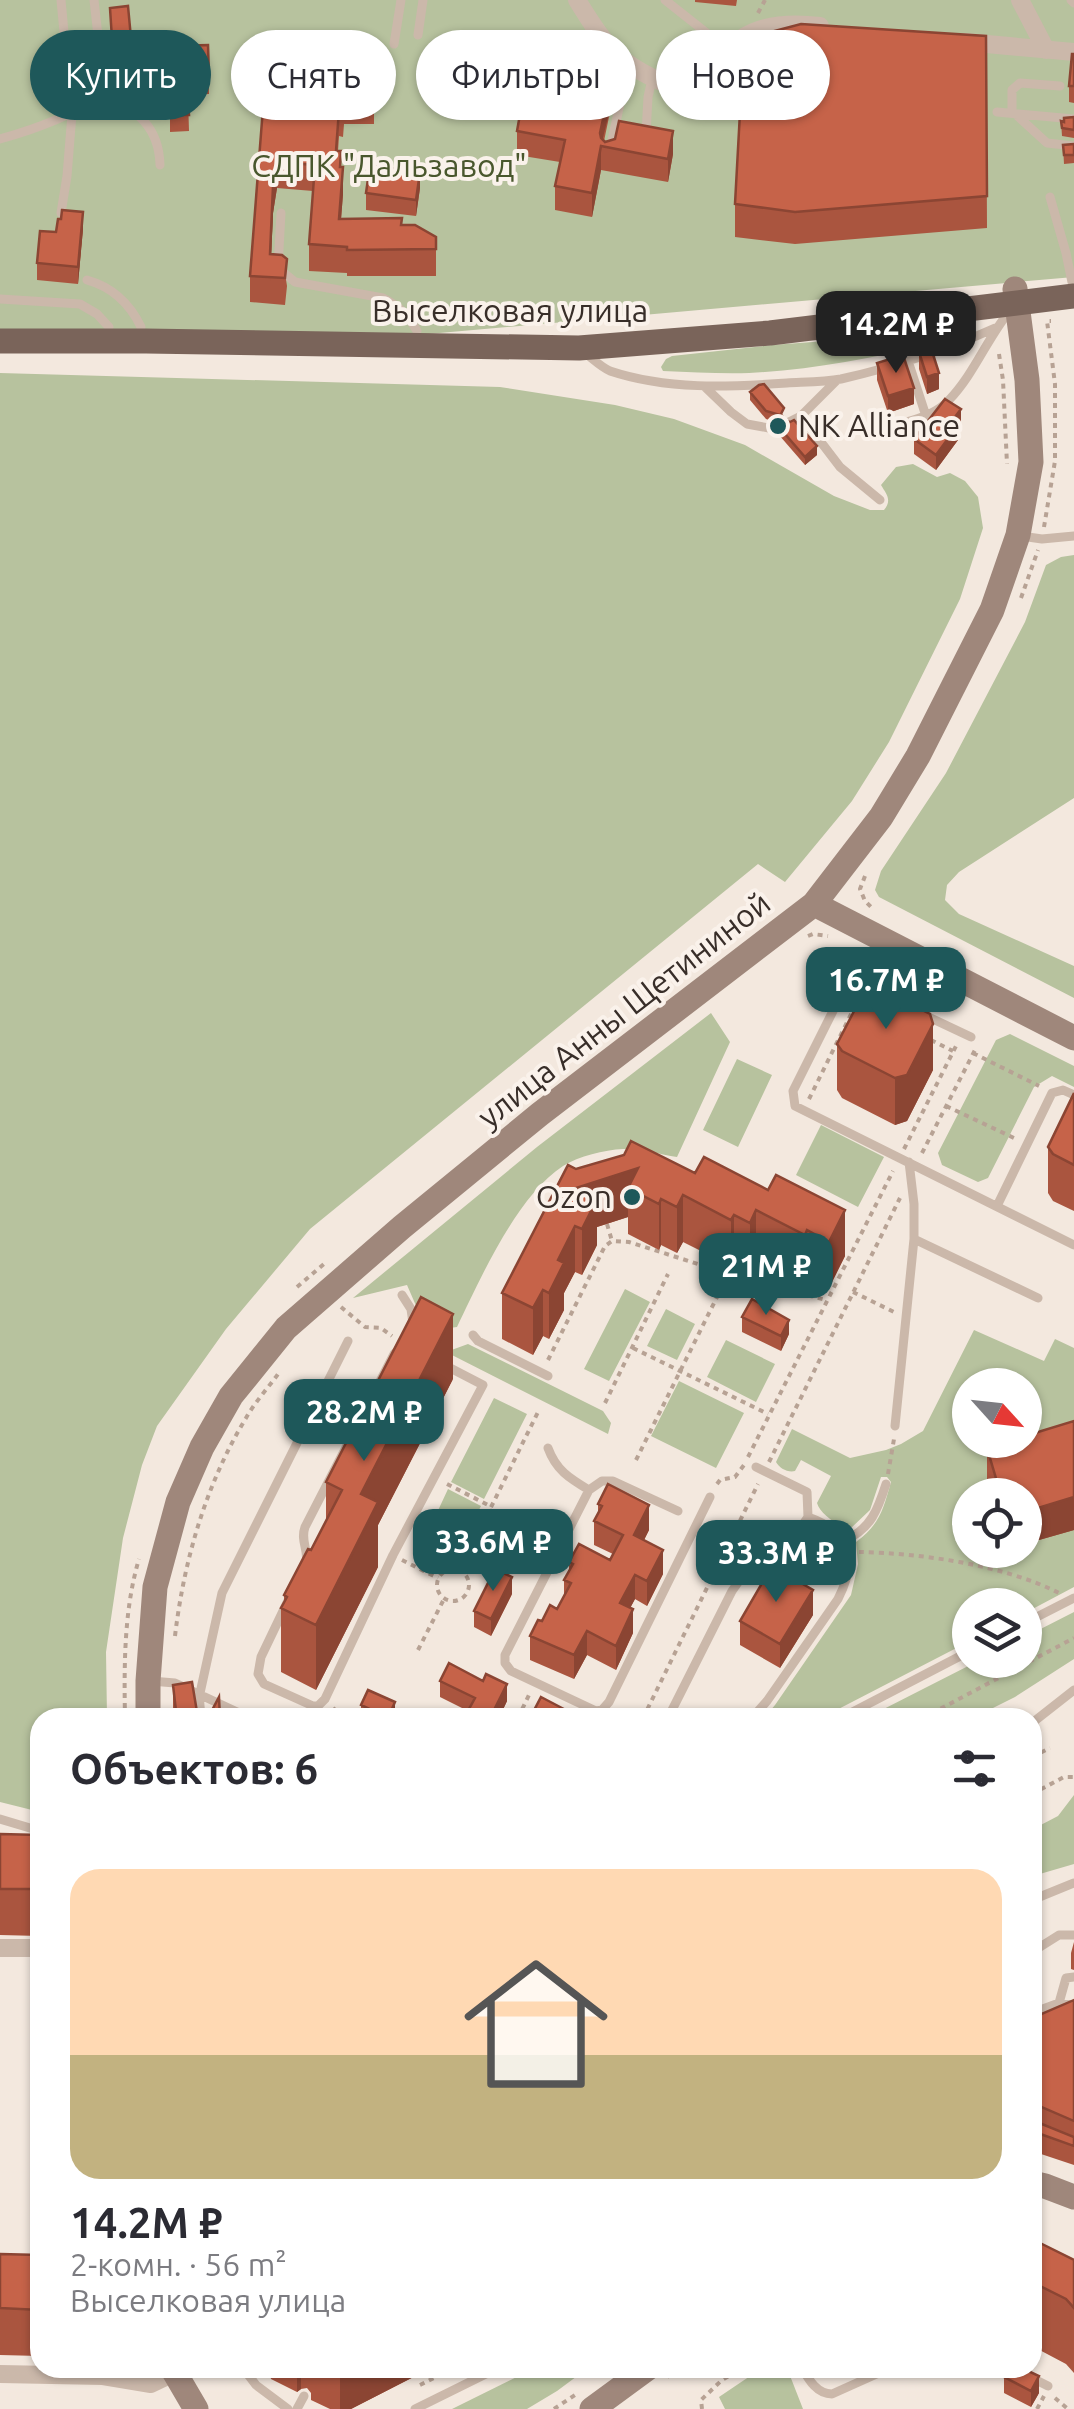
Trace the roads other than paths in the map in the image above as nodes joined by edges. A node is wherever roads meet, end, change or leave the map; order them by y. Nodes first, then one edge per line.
1 (60, 0) edge
2 (94, 0) edge
3 (401, 0) edge
4 (423, 0) edge
5 (577, 0) edge
6 (664, 0) edge
7 (1027, 3) edge
8 (64, 30) edge
9 (98, 30) edge
10 (419, 30) edge
11 (595, 30) edge
12 (703, 30) edge
13 (761, 30) edge
14 (846, 30) edge
15 (396, 31) edge
16 (938, 40) edge
17 (1046, 50) junction
18 (1074, 52) edge
19 (636, 69) edge
20 (652, 79) junction
21 (656, 80) edge
22 (1060, 86) dead end
23 (1012, 111) junction
24 (998, 112) dead end
25 (1074, 118) edge
26 (57, 120) edge
27 (72, 120) edge
28 (142, 120) edge
29 (616, 120) edge
30 (646, 134) edge
31 (0, 139) edge
32 (1074, 146) edge
33 (608, 158) edge
34 (160, 166) dead end
35 (1050, 197) dead end
36 (61, 213) edge
37 (282, 213) dead end
38 (87, 280) dead end
39 (1073, 286) edge
40 (1016, 296) junction
41 (0, 298) edge
42 (109, 326) junction
43 (0, 327) edge
44 (141, 327) junction
45 (995, 328) junction
46 (416, 331) junction
47 (0, 341) edge
48 (579, 348) junction
49 (908, 361) junction
50 (837, 380) junction
51 (704, 386) junction
52 (801, 416) junction
53 (926, 416) junction
54 (789, 422) edge
55 (900, 424) dead end
56 (774, 428) dead end
57 (880, 500) dead end
58 (1074, 536) edge
59 (1030, 537) junction
60 (814, 904) junction
61 (897, 1002) edge
62 (914, 1010) edge
63 (971, 1037) road end
64 (1074, 1038) edge
65 (1074, 1095) edge
66 (908, 1162) junction
67 (996, 1206) junction
68 (914, 1239) junction
69 (1074, 1245) edge
70 (402, 1296) dead end
71 (1038, 1298) dead end
72 (473, 1336) dead end
73 (348, 1341) dead end
74 (405, 1344) junction
75 (545, 1374) road end
76 (895, 1426) road end
77 (548, 1448) dead end
78 (760, 1469) road end
79 (886, 1484) road end
80 (588, 1490) junction
81 (710, 1497) road end
82 (678, 1511) dead end
83 (808, 1517) junction
84 (844, 1540) junction
85 (1073, 1599) edge
86 (1042, 1614) edge
87 (952, 1660) edge
88 (148, 1681) junction
89 (1074, 1690) edge
90 (199, 1693) junction
91 (148, 1708) edge
92 (200, 1708) edge
93 (230, 1708) edge
94 (590, 1708) edge
95 (604, 1708) edge
96 (673, 1708) edge
97 (760, 1708) edge
98 (860, 1708) edge
99 (1042, 1716) edge
100 (0, 1819) edge
101 (30, 1829) edge
102 (1074, 1883) edge
103 (1042, 1896) edge
104 (1074, 1935) edge
105 (1042, 1946) edge
106 (0, 1948) edge
107 (30, 1948) edge
108 (1074, 1977) edge
109 (1059, 2002) junction
110 (1074, 2005) edge
111 (1042, 2009) edge
112 (1042, 2186) edge
113 (1074, 2197) edge
114 (30, 2373) edge
115 (0, 2374) edge
116 (127, 2378) edge
117 (160, 2378) edge
118 (178, 2378) edge
119 (251, 2378) edge
120 (478, 2378) edge
121 (634, 2378) edge
122 (809, 2378) edge
123 (868, 2378) edge
124 (1026, 2378) edge
125 (1048, 2393) road end
126 (304, 2396) dead end
127 (593, 2408) edge
128 (196, 2409) edge
129 (288, 2409) edge
130 (297, 2409) edge
131 (415, 2409) edge

1 - 8 lane
2 - 9 lane
3 - 15 lane
4 - 10 lane
5 - 11 street
6 - 12 lane
7 - 17 street
13 - 14 street
16 - 17 street
17 - 18 street
19 - 20 street
20 - 21 street
20 - 30 lane
22 - 23 lane
23 - 24 lane
23 - 25 lane
23 - 32 lane
26 - 31 lane
27 - 36 lane
28 - 34 lane
29 - 33 lane
35 - 39 lane
37 - 46 lane
38 - 44 lane
39 - 40 main road
40 - 45 lane
40 - 46 main road, Выселковая улица
40 - 48 main road, Выселковая улица
40 - 59 main road, улица Анны Щетининой
41 - 42 lane
42 - 43 main road, Выселковая улица
42 - 44 main road, Выселковая улица
44 - 46 main road, Выселковая улица
45 - 49 lane
45 - 53 lane
47 - 48 main road, Выселковая улица
48 - 51 lane
49 - 50 lane
49 - 53 lane
50 - 51 lane
50 - 52 lane
51 - 56 lane
52 - 54 lane
52 - 57 lane
53 - 55 lane
58 - 59 lane
59 - 60 main road, улица Анны Щетининой
60 - 64 main road
60 - 88 main road, улица Анны Щетининой
61 - 66 lane
62 - 63 lane
65 - 67 lane
66 - 67 lane
66 - 68 lane
67 - 69 lane
68 - 71 lane
68 - 76 lane
70 - 74 lane
72 - 75 lane
73 - 90 lane
74 - 74 lane
77 - 80 lane
78 - 83 lane
79 - 84 lane
80 - 82 lane
80 - 94 lane
81 - 95 lane
83 - 84 lane
83 - 96 lane
84 - 97 lane
85 - 86 lane
87 - 98 lane
88 - 90 lane
88 - 91 main road, улица Анны Щетининой
89 - 99 lane
90 - 92 lane
90 - 93 lane
100 - 101 lane
102 - 103 lane
104 - 105 lane
106 - 107 street
108 - 109 lane
109 - 110 lane
109 - 111 lane
112 - 113 main road
114 - 115 street
116 - 117 street
118 - 128 main road
119 - 129 lane
120 - 131 lane
121 - 127 main road
122 - 123 lane
124 - 125 lane
126 - 130 lane

